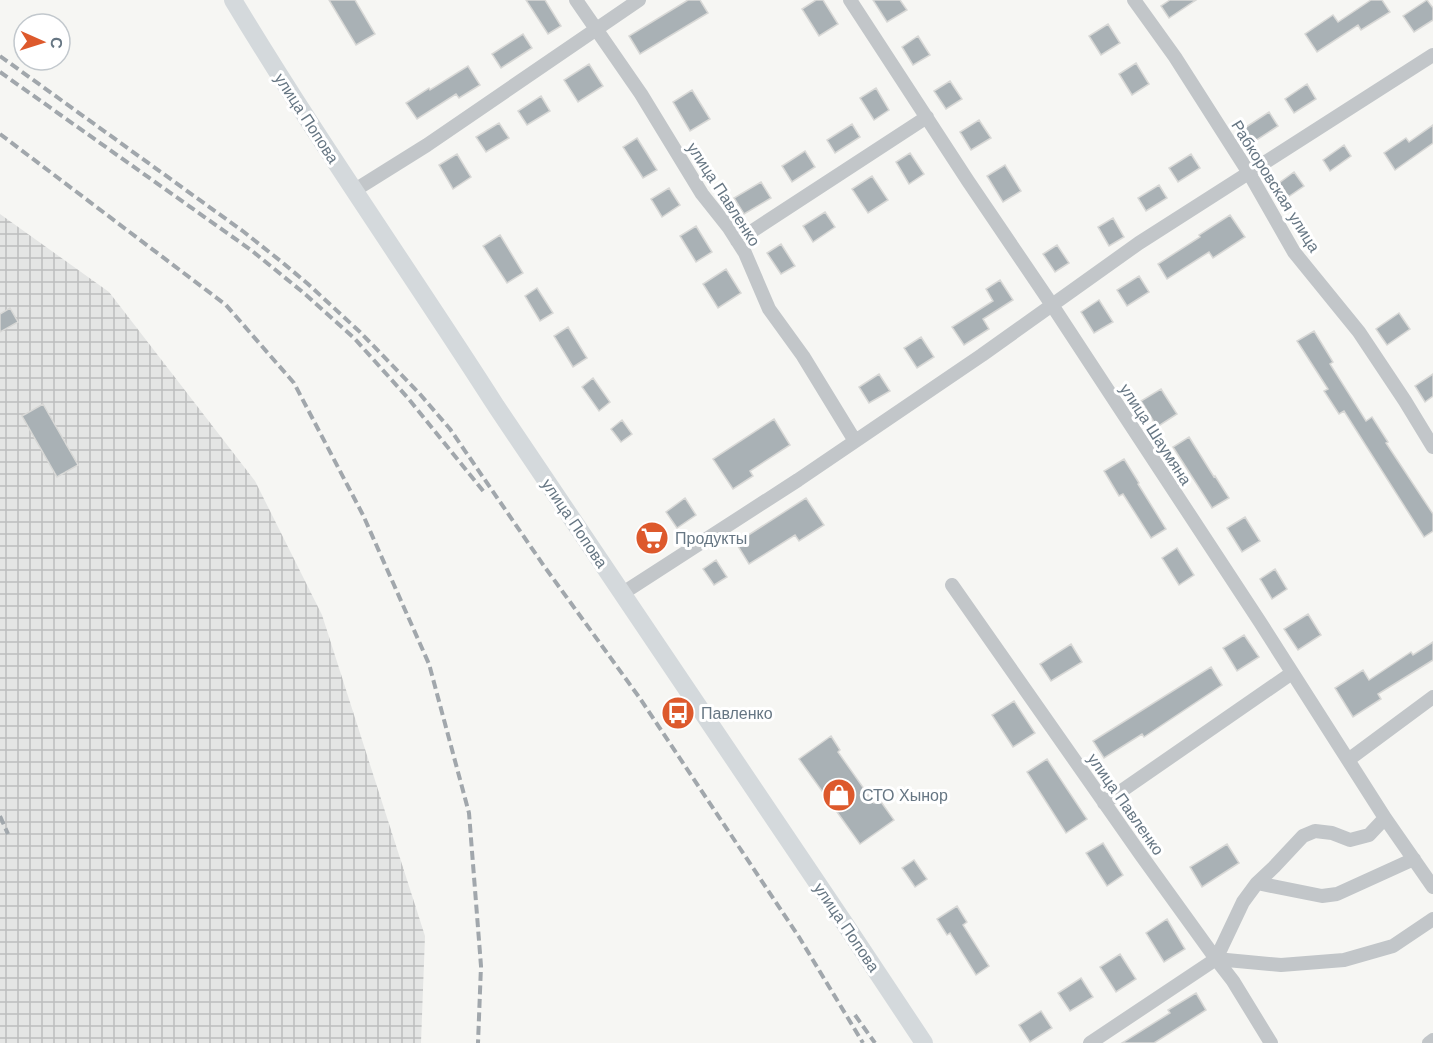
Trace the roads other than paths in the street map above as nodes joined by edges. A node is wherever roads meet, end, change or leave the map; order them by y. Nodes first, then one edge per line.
1 (233, 0) edge
2 (576, 0) edge
3 (639, 0) edge
4 (850, 0) edge
5 (1134, 0) edge
6 (596, 29) junction
7 (1433, 55) edge
8 (927, 117) junction
9 (1249, 173) junction
10 (355, 190) junction
11 (737, 241) junction
12 (1052, 305) junction
13 (855, 441) junction
14 (1433, 447) edge
15 (952, 585) dead end
16 (622, 593) junction
17 (1292, 673) junction
18 (1433, 697) edge
19 (1348, 760) junction
20 (1104, 803) junction
21 (1385, 818) junction
22 (1414, 859) junction
23 (1257, 883) junction
24 (1433, 887) edge
25 (1433, 919) edge
26 (1216, 959) junction
27 (1433, 1040) edge
28 (924, 1043) edge
29 (1090, 1043) edge
30 (1271, 1043) edge
31 (1429, 1043) edge

1 - 10 main road, улица Попова
2 - 6 street, улица Павленко
3 - 6 street
4 - 8 street, улица Шаумяна
5 - 9 street, Рабкоровская улица
6 - 10 street
6 - 11 street, улица Павленко
7 - 9 street
8 - 11 street
8 - 12 street, улица Шаумяна
9 - 12 street
9 - 14 street, Рабкоровская улица
10 - 16 main road, улица Попова
11 - 13 street, улица Павленко
12 - 13 street
12 - 17 street, улица Шаумяна
13 - 16 street
15 - 20 street, улица Павленко
16 - 28 main road, улица Попова
17 - 19 street, улица Шаумяна
17 - 20 street
18 - 19 street
19 - 21 street, улица Шаумяна
20 - 26 street, улица Павленко
21 - 22 street, улица Шаумяна
21 - 23 street
22 - 23 street
22 - 24 street, улица Шаумяна
23 - 26 street
25 - 26 street
26 - 29 street
26 - 30 street, улица Павленко
27 - 31 street

